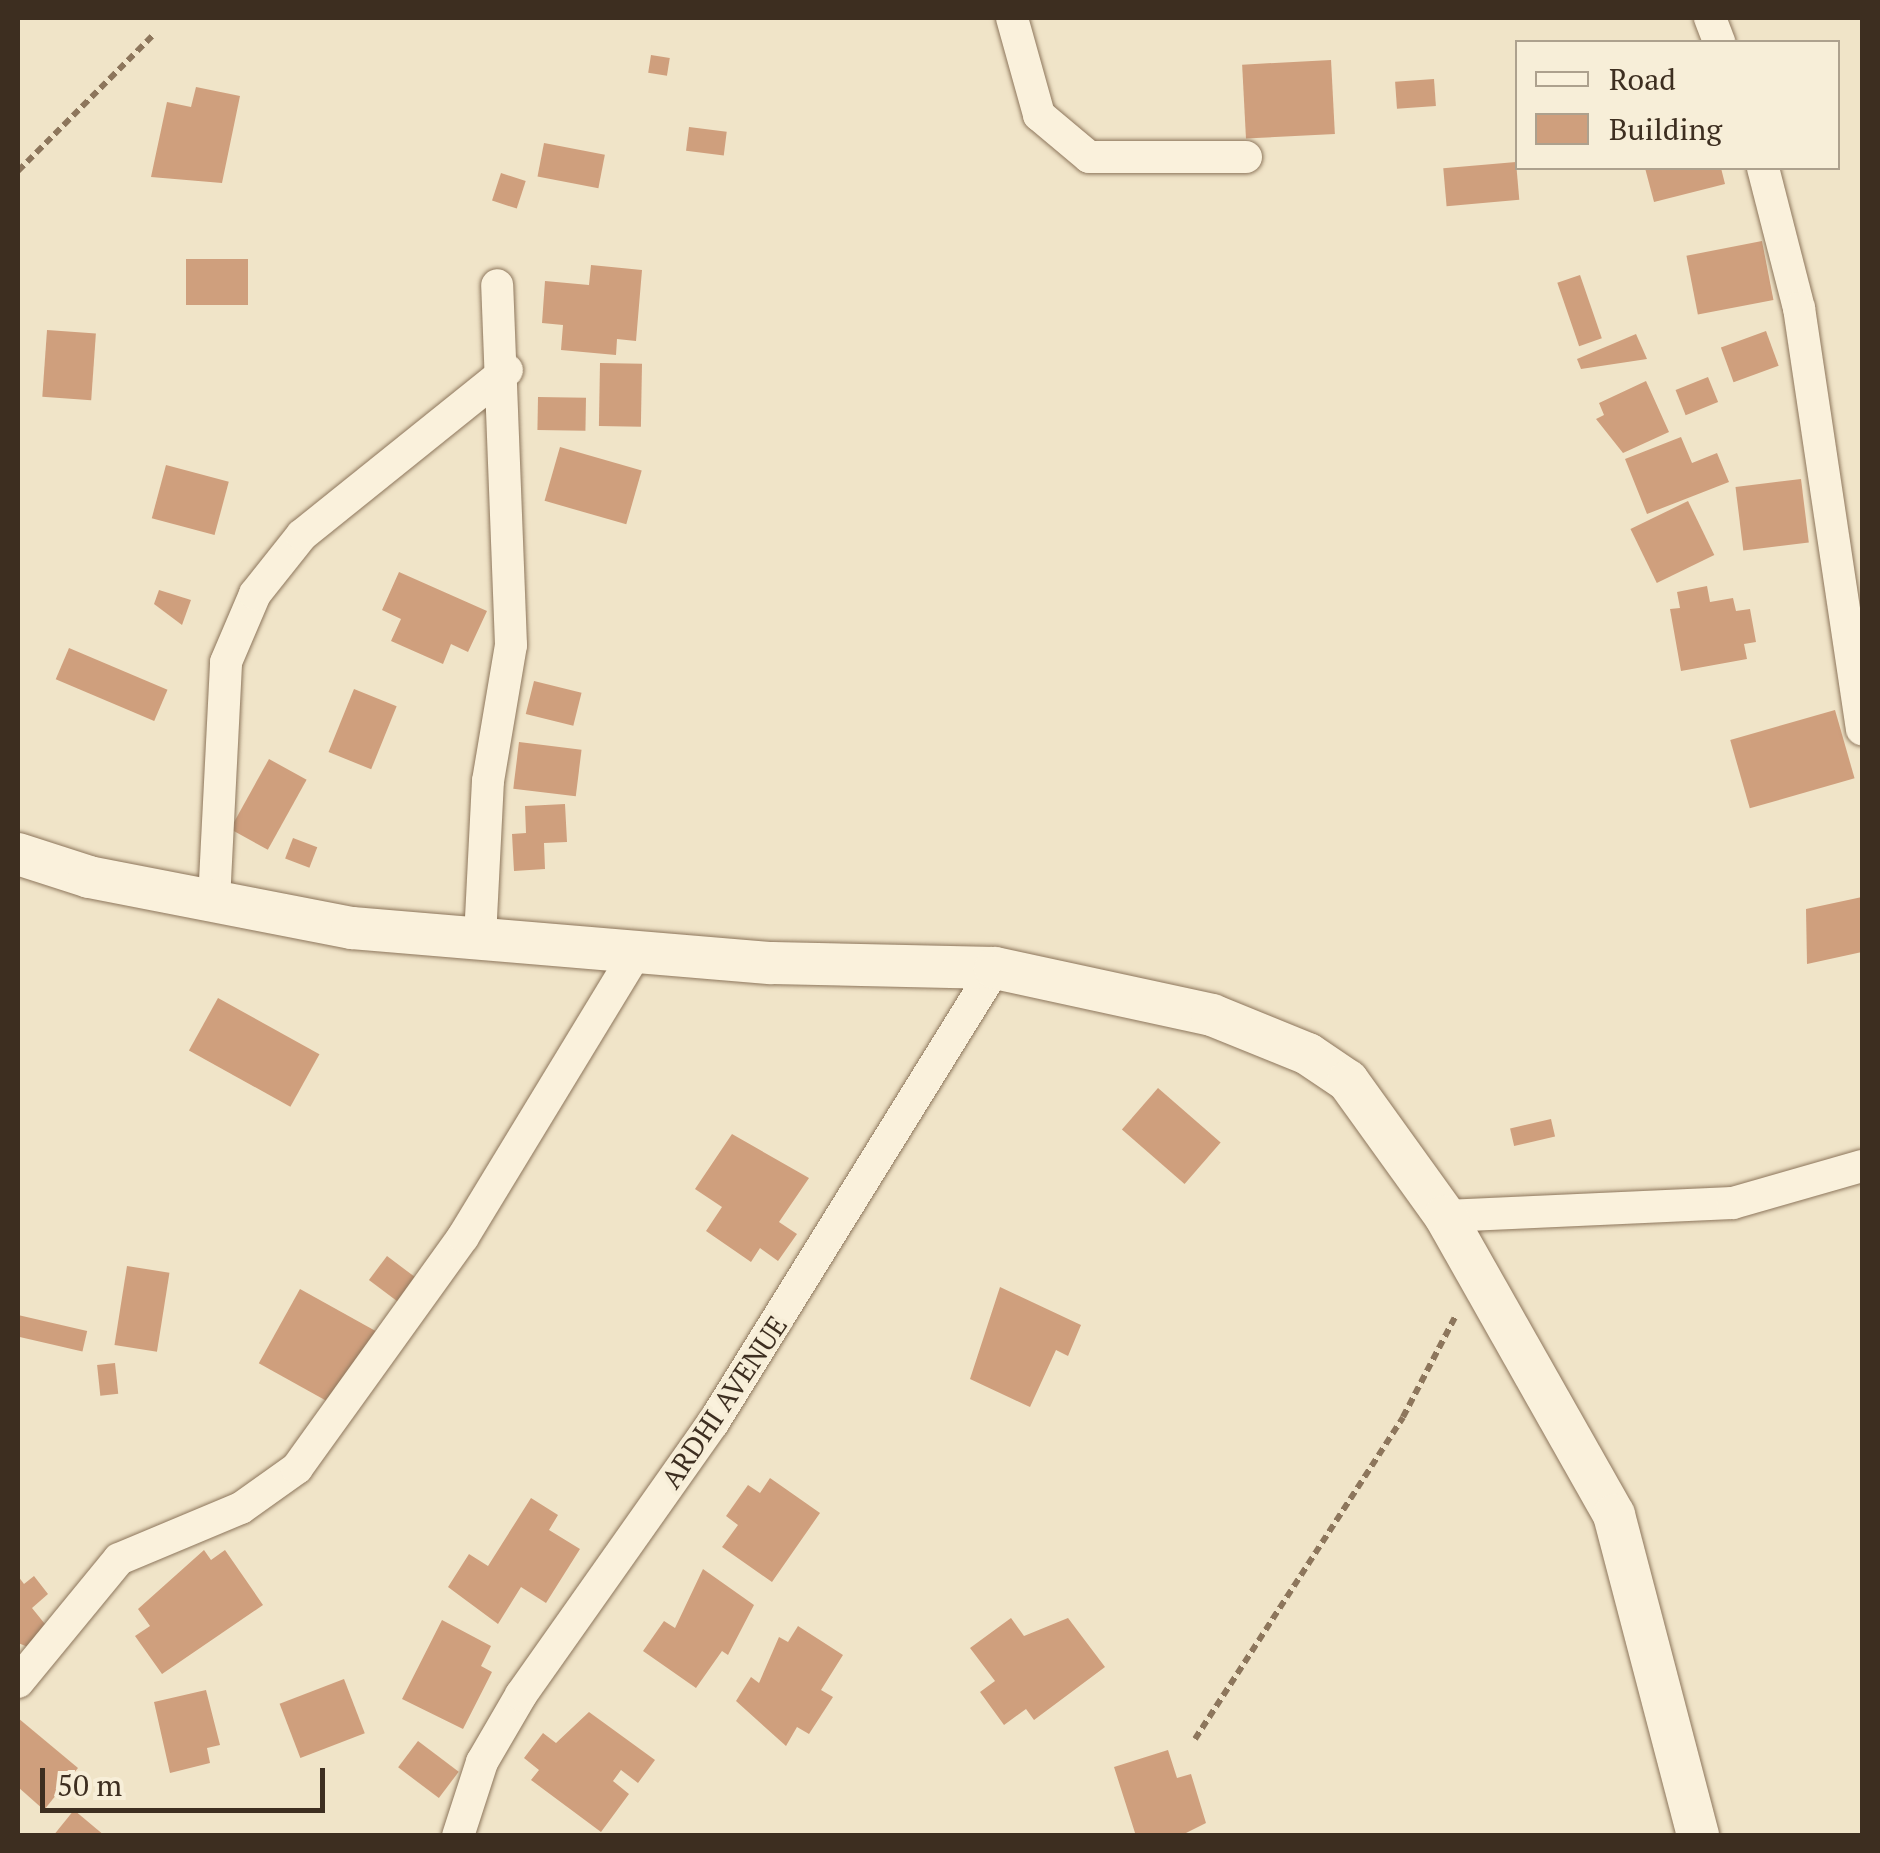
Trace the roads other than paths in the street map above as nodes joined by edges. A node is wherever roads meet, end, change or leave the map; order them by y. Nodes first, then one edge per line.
1 (1012, 18) edge
2 (1246, 156) dead end
3 (1764, 170) edge
4 (498, 285) dead end
5 (507, 370) junction
6 (1862, 729) edge
7 (18, 854) edge
8 (214, 901) junction
9 (480, 938) junction
10 (637, 950) junction
11 (995, 968) junction
12 (1862, 1166) edge
13 (1444, 1216) junction
14 (18, 1682) edge
15 (458, 1836) edge
16 (1698, 1836) edge

1 - 2 street
3 - 6 street
4 - 5 street
5 - 8 street
5 - 9 street
7 - 8 street
8 - 9 street
9 - 10 street
10 - 11 street
10 - 14 street
11 - 13 street
11 - 15 street, ARDHI AVENUE
12 - 13 street
13 - 16 street

